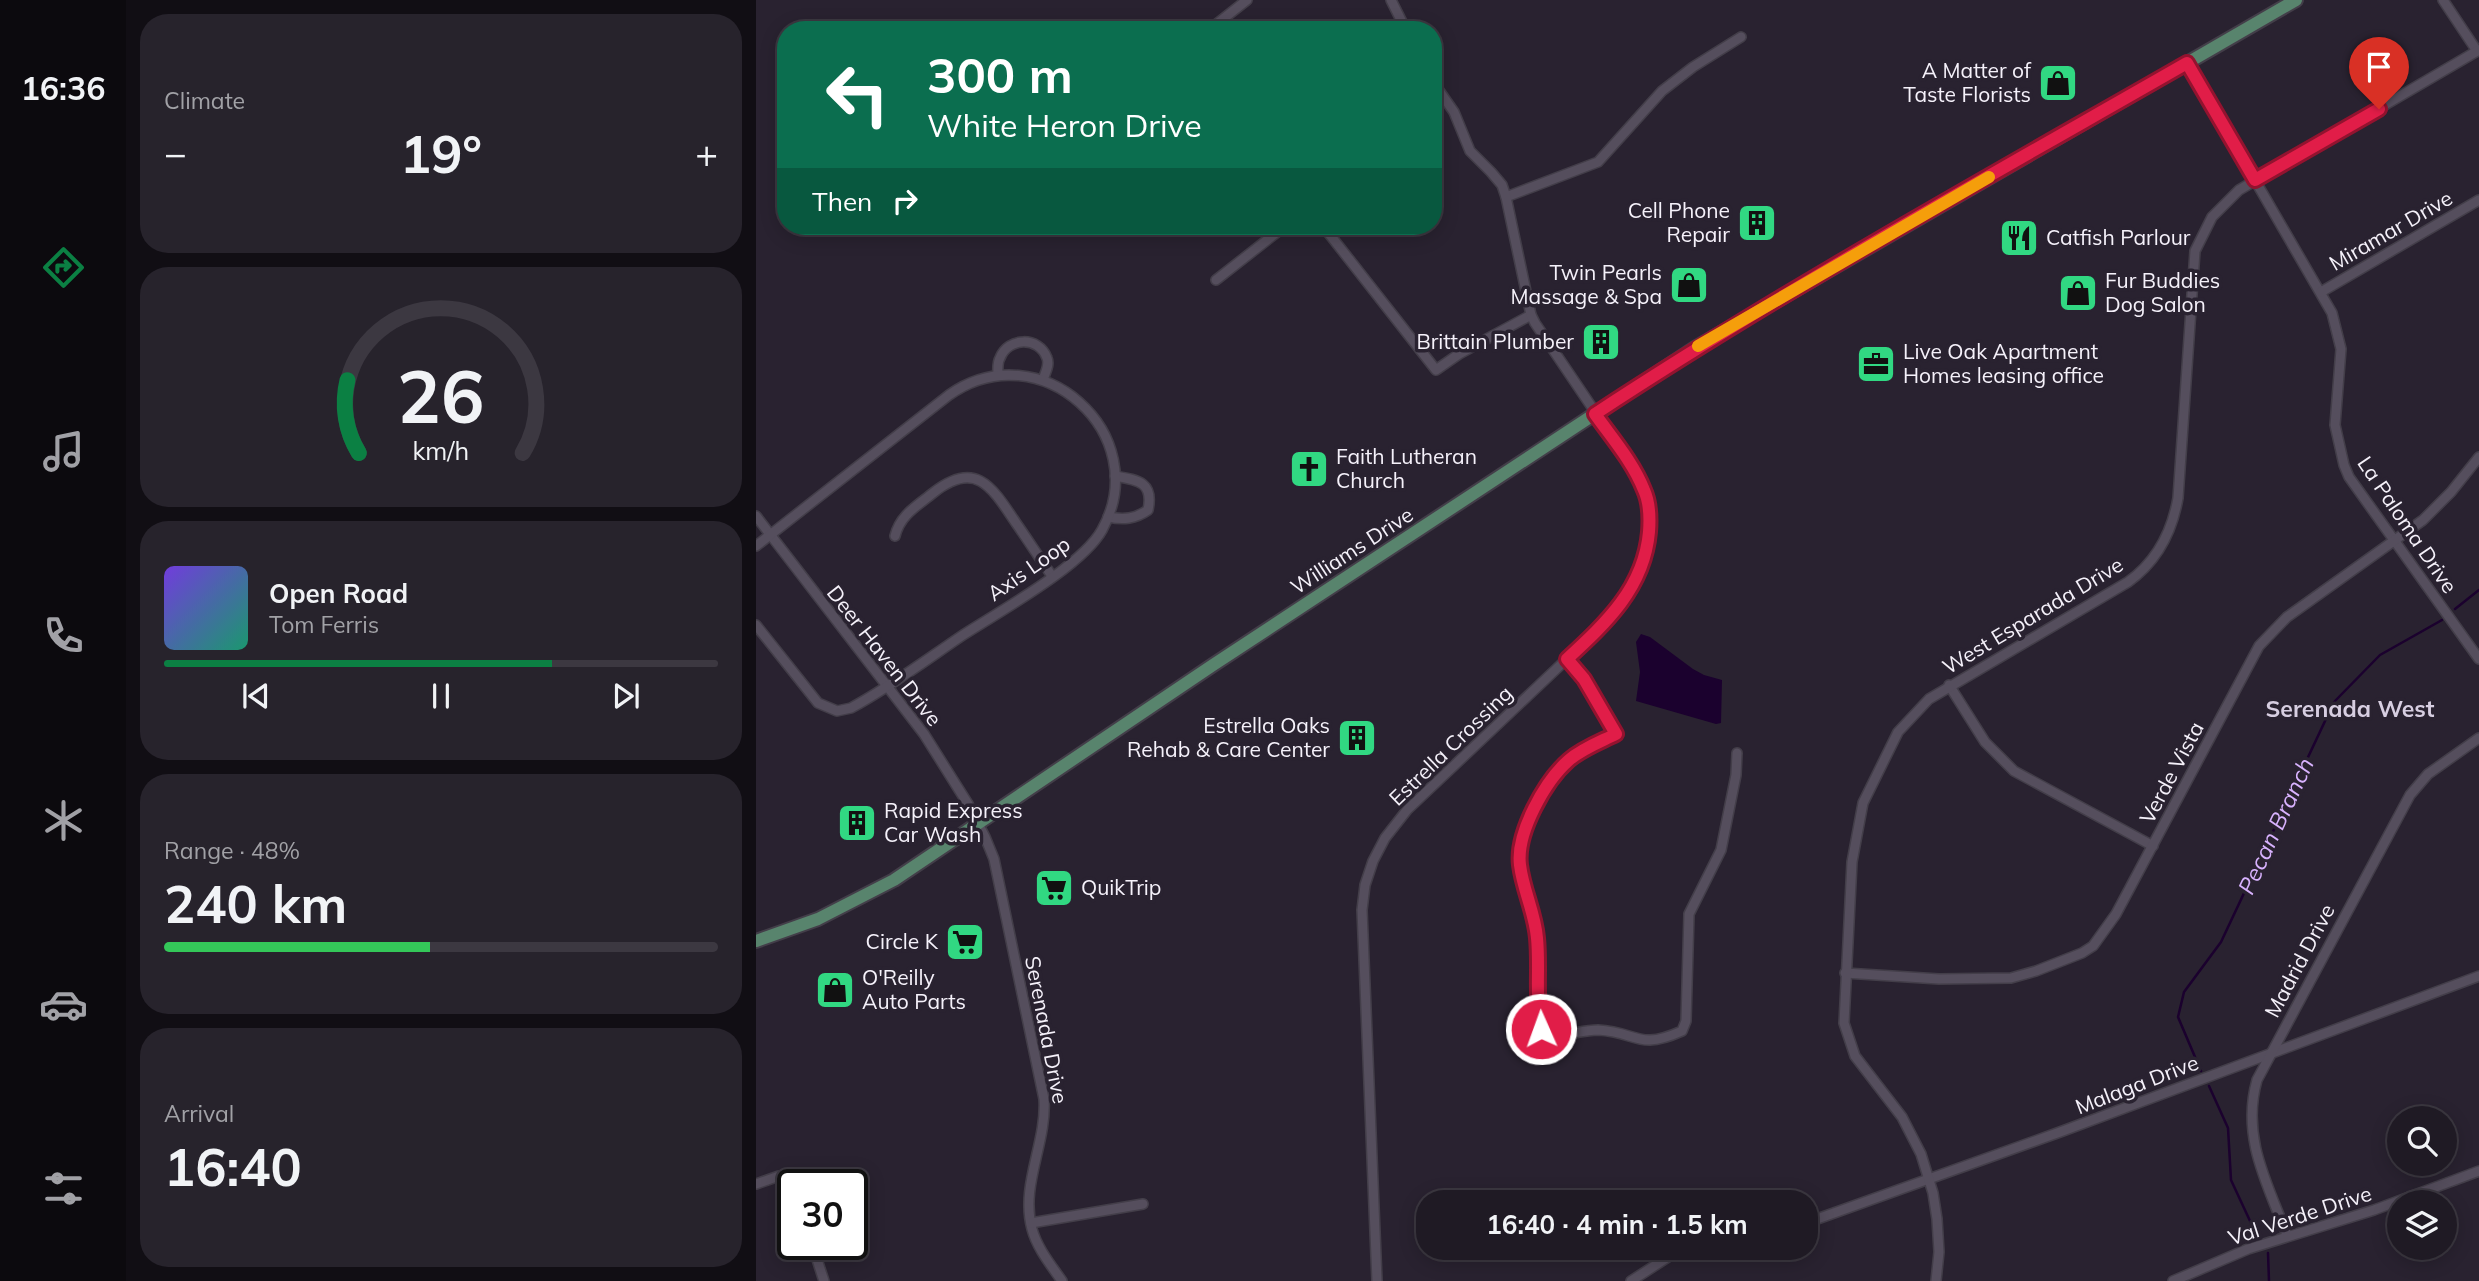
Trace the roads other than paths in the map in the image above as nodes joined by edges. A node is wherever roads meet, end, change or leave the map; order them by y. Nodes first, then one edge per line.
1 (1248, 0) edge
2 (1391, 0) edge
3 (2296, 0) edge
4 (2443, 0) edge
5 (1221, 21) edge
6 (1402, 21) edge
7 (1741, 37) dead end
8 (2478, 50) edge
9 (2187, 63) junction
10 (1442, 95) edge
11 (2255, 180) junction
12 (1506, 197) junction
13 (2479, 200) edge
14 (1274, 235) edge
15 (1330, 235) edge
16 (1216, 280) dead end
17 (2320, 292) junction
18 (1531, 315) junction
19 (998, 374) junction
20 (1043, 380) junction
21 (1595, 414) junction
22 (2479, 457) edge
23 (1115, 476) junction
24 (756, 516) edge
25 (1108, 517) junction
26 (769, 535) junction
27 (895, 536) dead end
28 (2396, 541) junction
29 (756, 546) edge
30 (1052, 576) junction
31 (756, 625) edge
32 (1567, 659) junction
33 (2479, 659) edge
34 (888, 685) junction
35 (1950, 685) junction
36 (2479, 738) edge
37 (1737, 753) dead end
38 (977, 822) junction
39 (2153, 846) junction
40 (756, 942) edge
41 (1845, 973) junction
42 (2479, 976) edge
43 (2270, 1054) junction
44 (2479, 1171) edge
45 (777, 1177) edge
46 (1929, 1180) junction
47 (756, 1184) edge
48 (1143, 1204) dead end
49 (1818, 1219) edge
50 (1031, 1223) junction
51 (2287, 1235) junction
52 (817, 1260) edge
53 (1663, 1260) edge
54 (824, 1281) edge
55 (1062, 1281) edge
56 (1377, 1281) edge
57 (1631, 1281) edge
58 (1936, 1281) edge
59 (2173, 1281) edge

1 - 5 street
2 - 6 street
3 - 9 main road, Williams Drive
4 - 8 street
7 - 12 street
8 - 11 street, West Esparada Drive
9 - 11 street, La Paloma Drive
9 - 21 main road, Williams Drive
10 - 12 street
11 - 17 street, La Paloma Drive
11 - 35 street, West Esparada Drive
12 - 18 street
13 - 17 street, Miramar Drive
14 - 16 street
15 - 18 street
17 - 28 street, La Paloma Drive
18 - 21 street, Estrella Crossing
19 - 20 street, Axis Loop
19 - 20 street
19 - 26 street, Axis Loop
20 - 23 street, Axis Loop
21 - 32 street, Estrella Crossing
21 - 38 main road, Williams Drive
22 - 28 street, Verde Vista
23 - 25 street, Axis Loop
23 - 25 street
24 - 26 street, Deer Haven Drive
25 - 30 street, Axis Loop
26 - 29 street, Axis Loop
26 - 34 street, Deer Haven Drive
27 - 30 street
28 - 33 street, La Paloma Drive
28 - 39 street, Verde Vista
30 - 34 street, Axis Loop
31 - 34 street, Axis Loop
32 - 37 street
32 - 56 street, Estrella Crossing
34 - 38 street, Deer Haven Drive
35 - 39 street
35 - 41 street, West Esparada Drive
36 - 43 street, Madrid Drive
38 - 40 main road, Williams Drive
38 - 50 street, Serenada Drive
39 - 41 street, Verde Vista
41 - 46 street, West Esparada Drive
42 - 43 street, Malaga Drive
43 - 46 street, Malaga Drive
43 - 51 street, Madrid Drive
44 - 51 street, Val Verde Drive
45 - 47 street
46 - 49 street, Malaga Drive
46 - 58 street, West Esparada Drive
48 - 50 street
50 - 55 street, Serenada Drive
51 - 59 street, Val Verde Drive
52 - 54 street
53 - 57 street

